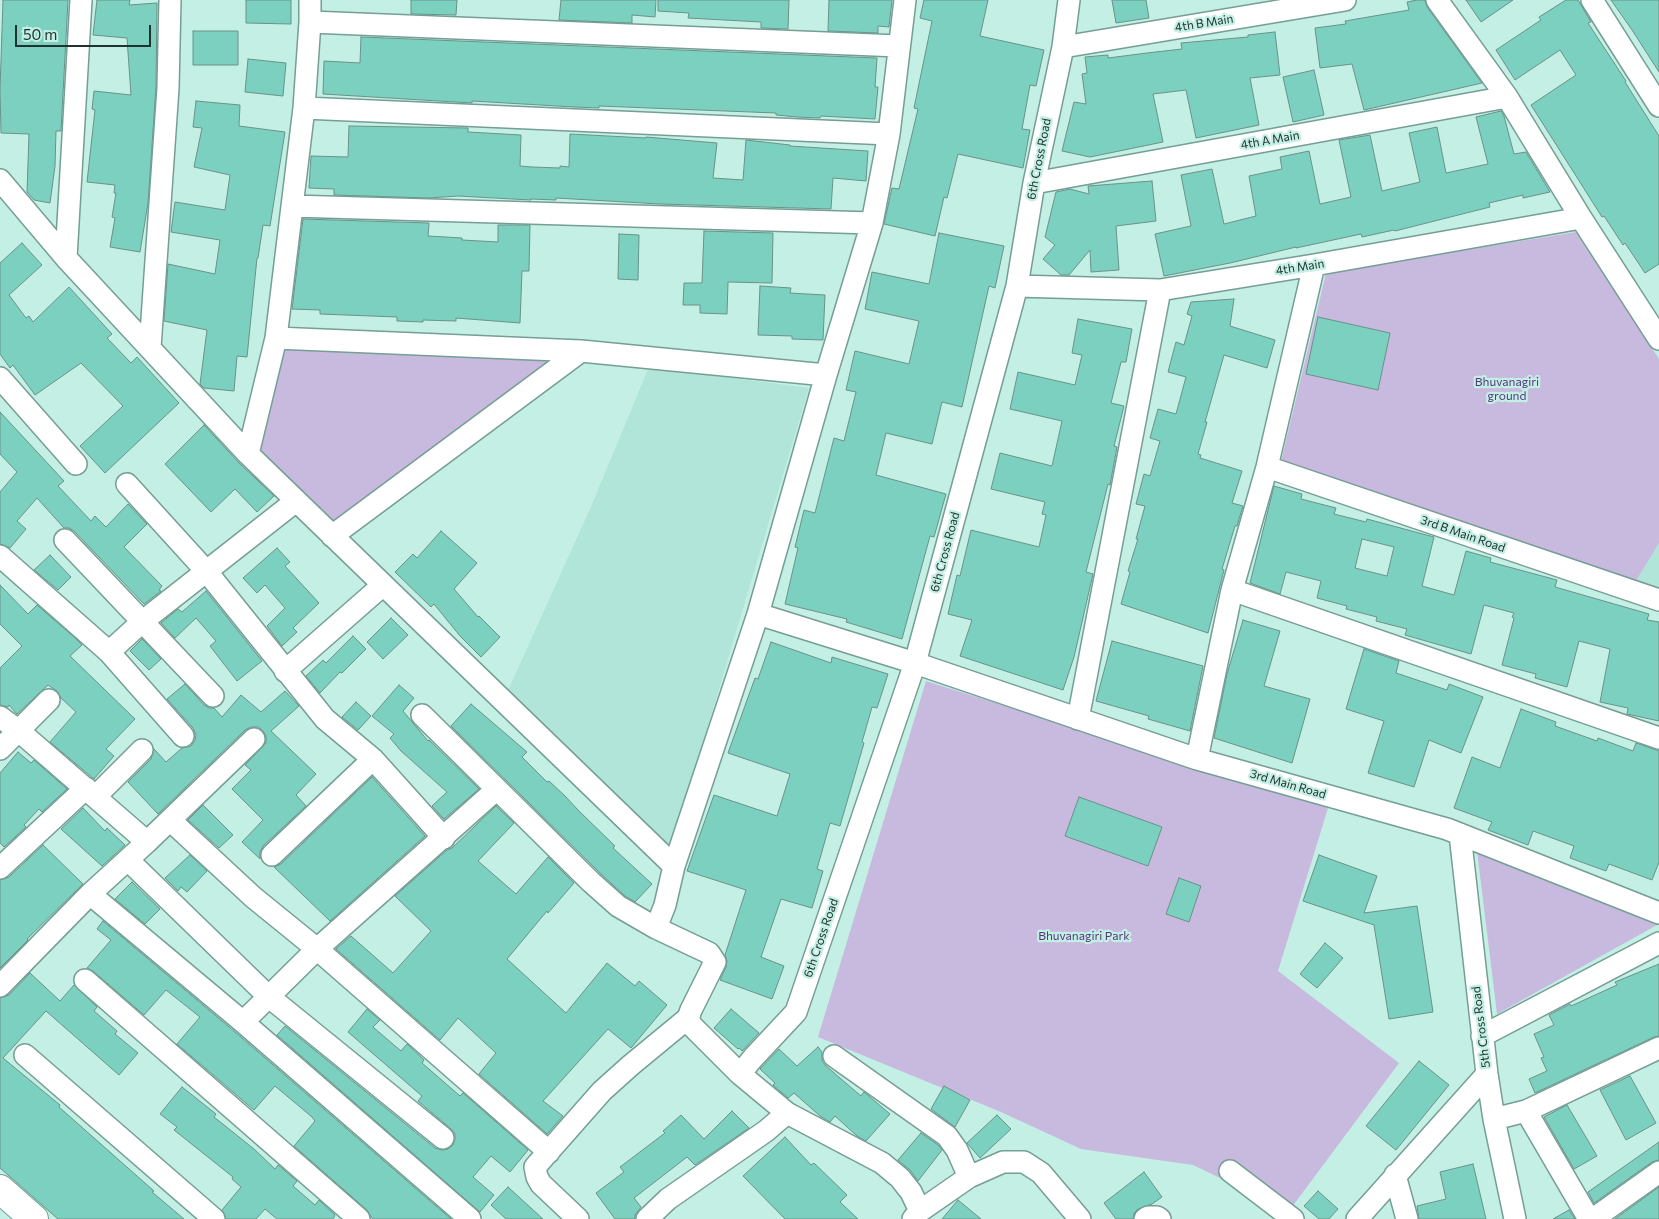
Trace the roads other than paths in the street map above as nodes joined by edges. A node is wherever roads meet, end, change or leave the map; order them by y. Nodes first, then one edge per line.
1 (81, 0) edge
2 (170, 0) edge
3 (310, 0) edge
4 (905, 0) edge
5 (1070, 0) edge
6 (1345, 0) edge
7 (1437, 0) edge
8 (1592, 0) edge
9 (310, 22) junction
10 (899, 46) junction
11 (1063, 47) junction
12 (1507, 97) junction
13 (1659, 106) edge
14 (304, 108) junction
15 (889, 134) junction
16 (0, 180) edge
17 (1034, 183) junction
18 (292, 206) junction
19 (1581, 218) junction
20 (872, 223) junction
21 (66, 258) junction
22 (1314, 265) junction
23 (1017, 286) junction
24 (1160, 290) junction
25 (276, 338) junction
26 (1659, 339) edge
27 (150, 348) junction
28 (581, 351) junction
29 (826, 375) junction
30 (0, 378) edge
31 (248, 454) junction
32 (76, 464) dead end
33 (1267, 467) junction
34 (127, 484) dead end
35 (296, 501) junction
36 (332, 536) junction
37 (65, 540) dead end
38 (0, 556) edge
39 (206, 572) junction
40 (383, 585) junction
41 (1232, 590) junction
42 (1659, 600) edge
43 (758, 614) junction
44 (143, 621) junction
45 (109, 652) junction
46 (915, 663) junction
47 (285, 671) junction
48 (213, 696) dead end
49 (49, 700) dead end
50 (422, 715) dead end
51 (0, 717) edge
52 (1078, 718) junction
53 (19, 730) junction
54 (183, 736) dead end
55 (1659, 738) edge
56 (254, 739) dead end
57 (0, 749) edge
58 (142, 750) dead end
59 (373, 759) junction
60 (1197, 759) junction
61 (497, 790) junction
62 (90, 792) junction
63 (170, 820) junction
64 (1460, 834) junction
65 (444, 838) junction
66 (147, 842) junction
67 (272, 855) dead end
68 (128, 860) junction
69 (674, 866) junction
70 (0, 868) edge
71 (90, 894) junction
72 (1659, 912) edge
73 (656, 928) junction
74 (1659, 943) edge
75 (317, 949) junction
76 (86, 980) dead end
77 (0, 986) edge
78 (268, 996) junction
79 (688, 1018) junction
80 (243, 1022) junction
81 (1482, 1036) junction
82 (1659, 1048) edge
83 (25, 1055) dead end
84 (834, 1056) dead end
85 (740, 1074) junction
86 (1487, 1074) junction
87 (1526, 1111) junction
88 (787, 1113) junction
89 (1494, 1119) junction
90 (443, 1138) dead end
91 (549, 1152) junction
92 (1230, 1171) dead end
93 (1659, 1172) edge
94 (1395, 1175) junction
95 (968, 1177) junction
96 (0, 1189) edge
97 (916, 1215) edge
98 (34, 1219) edge
99 (214, 1219) edge
100 (359, 1219) edge
101 (470, 1219) edge
102 (578, 1219) edge
103 (647, 1219) edge
104 (1080, 1219) edge
105 (1145, 1219) edge
106 (1160, 1219) edge
107 (1293, 1219) edge
108 (1357, 1219) edge
109 (1408, 1219) edge
110 (1515, 1219) edge
111 (1589, 1219) edge
112 (1593, 1219) edge

1 - 21 street
2 - 27 street
3 - 9 street
4 - 10 street
5 - 11 street, 6th Cross Road
6 - 11 street, 4th B Main
7 - 12 street
8 - 13 street
9 - 10 street
9 - 14 street
10 - 15 street
11 - 17 street, 6th Cross Road
12 - 17 street, 4th A Main
12 - 19 street
14 - 15 street
14 - 18 street
15 - 20 street
16 - 21 street
17 - 23 street, 6th Cross Road
18 - 20 street
18 - 25 street
19 - 22 street, 4th Main
19 - 26 street
20 - 29 street
21 - 27 street
22 - 24 street, 4th Main
22 - 33 street
23 - 24 street, 4th Main
23 - 46 street, 6th Cross Road
24 - 52 street
25 - 28 street
25 - 31 street
27 - 31 street
28 - 29 street
28 - 36 street
29 - 43 street
30 - 32 street
31 - 35 street
33 - 41 street
33 - 42 street, 3rd B Main Road
34 - 39 street
35 - 36 street
35 - 39 street
36 - 40 street
37 - 44 street
38 - 45 street
39 - 44 street
39 - 47 street
40 - 47 street
40 - 69 street
41 - 55 street
41 - 60 street
43 - 46 street, 3rd Main Road
43 - 69 street
44 - 45 street
44 - 48 street
45 - 54 street
46 - 52 street, 3rd Main Road
46 - 85 street, 6th Cross Road
47 - 59 street
49 - 53 street
50 - 61 street
51 - 53 street
52 - 60 street, 3rd Main Road
53 - 57 street
53 - 62 street
56 - 63 street
58 - 62 street
59 - 65 street
59 - 67 street
60 - 64 street, 3rd Main Road
61 - 65 street
61 - 73 street
62 - 66 street
62 - 70 street
63 - 66 street
63 - 75 street
64 - 72 street, 3rd Main Road
64 - 81 street, 5th Cross Road
65 - 75 street
66 - 68 street
68 - 71 street
68 - 78 street
69 - 73 street
71 - 77 street
71 - 80 street
73 - 79 street
74 - 81 street
75 - 78 street
75 - 91 street
76 - 100 street
78 - 80 street
78 - 90 street
79 - 85 street
79 - 91 street
80 - 101 street
81 - 86 street, 5th Cross Road
82 - 87 street
83 - 99 street
84 - 95 street
85 - 88 street
86 - 89 street, 5th Cross Road
86 - 94 street
87 - 89 street
87 - 111 street
88 - 97 street
88 - 103 street
89 - 110 street, 5th Cross Road
91 - 102 street
92 - 107 street
93 - 112 street
94 - 108 street
94 - 109 street
95 - 97 street
95 - 104 street
96 - 98 main road
105 - 106 street

